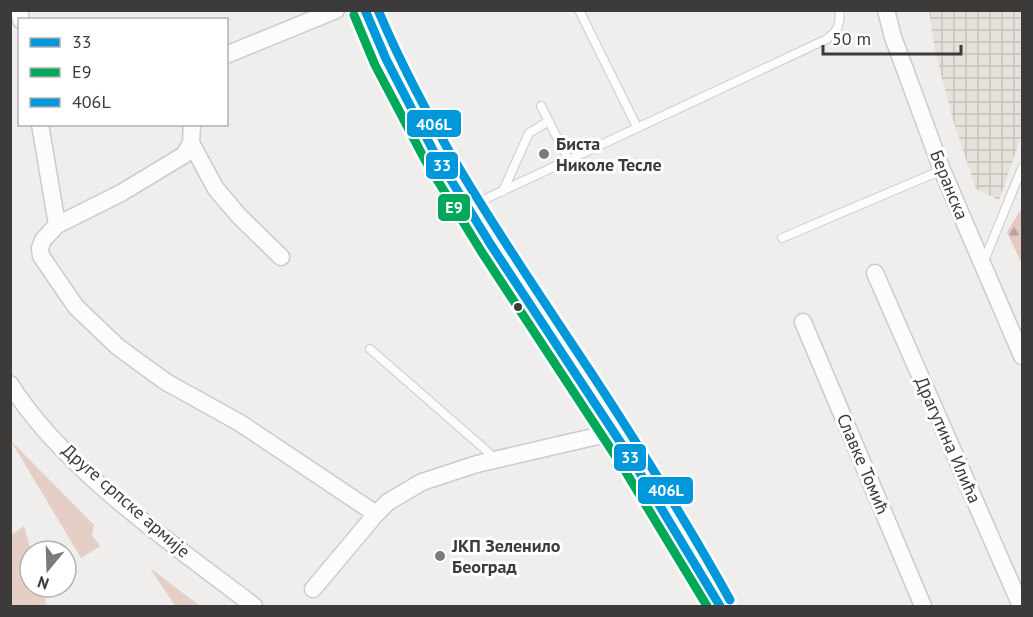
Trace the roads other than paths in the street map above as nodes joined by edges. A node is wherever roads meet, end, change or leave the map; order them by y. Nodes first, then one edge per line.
1 (336, 10) edge
2 (365, 10) edge
3 (579, 10) edge
4 (839, 10) edge
5 (886, 10) edge
6 (228, 54) edge
7 (541, 106) dead end
8 (549, 121) junction
9 (40, 126) edge
10 (192, 126) edge
11 (637, 127) junction
12 (191, 143) junction
13 (569, 160) junction
14 (1023, 168) edge
15 (942, 170) junction
16 (503, 191) junction
17 (468, 207) junction
18 (57, 225) junction
19 (782, 238) dead end
20 (281, 257) dead end
21 (982, 264) junction
22 (875, 273) dead end
23 (802, 321) dead end
24 (369, 349) dead end
25 (1023, 356) edge
26 (10, 384) edge
27 (15, 402) edge
28 (615, 432) junction
29 (497, 460) junction
30 (375, 514) junction
31 (313, 589) dead end
32 (254, 606) edge
33 (720, 606) edge
34 (923, 606) edge
35 (1020, 606) edge

1 - 6 street
2 - 17 street
3 - 11 lane
4 - 11 lane
5 - 15 street, Беранска
7 - 8 lane
8 - 13 lane
8 - 16 lane
9 - 18 street
10 - 12 street
11 - 13 lane
12 - 18 street
12 - 20 street
13 - 16 lane
14 - 21 lane
15 - 19 lane
15 - 21 street, Беранска
16 - 17 lane
17 - 28 street
18 - 30 street
21 - 25 street, Беранска
22 - 35 street, Драгутина Илића
23 - 34 street, Славке Томић
24 - 29 lane
26 - 27 street, Друге српске армије
27 - 32 street, Друге српске армије
28 - 29 street
28 - 33 street
29 - 30 street
30 - 31 street

